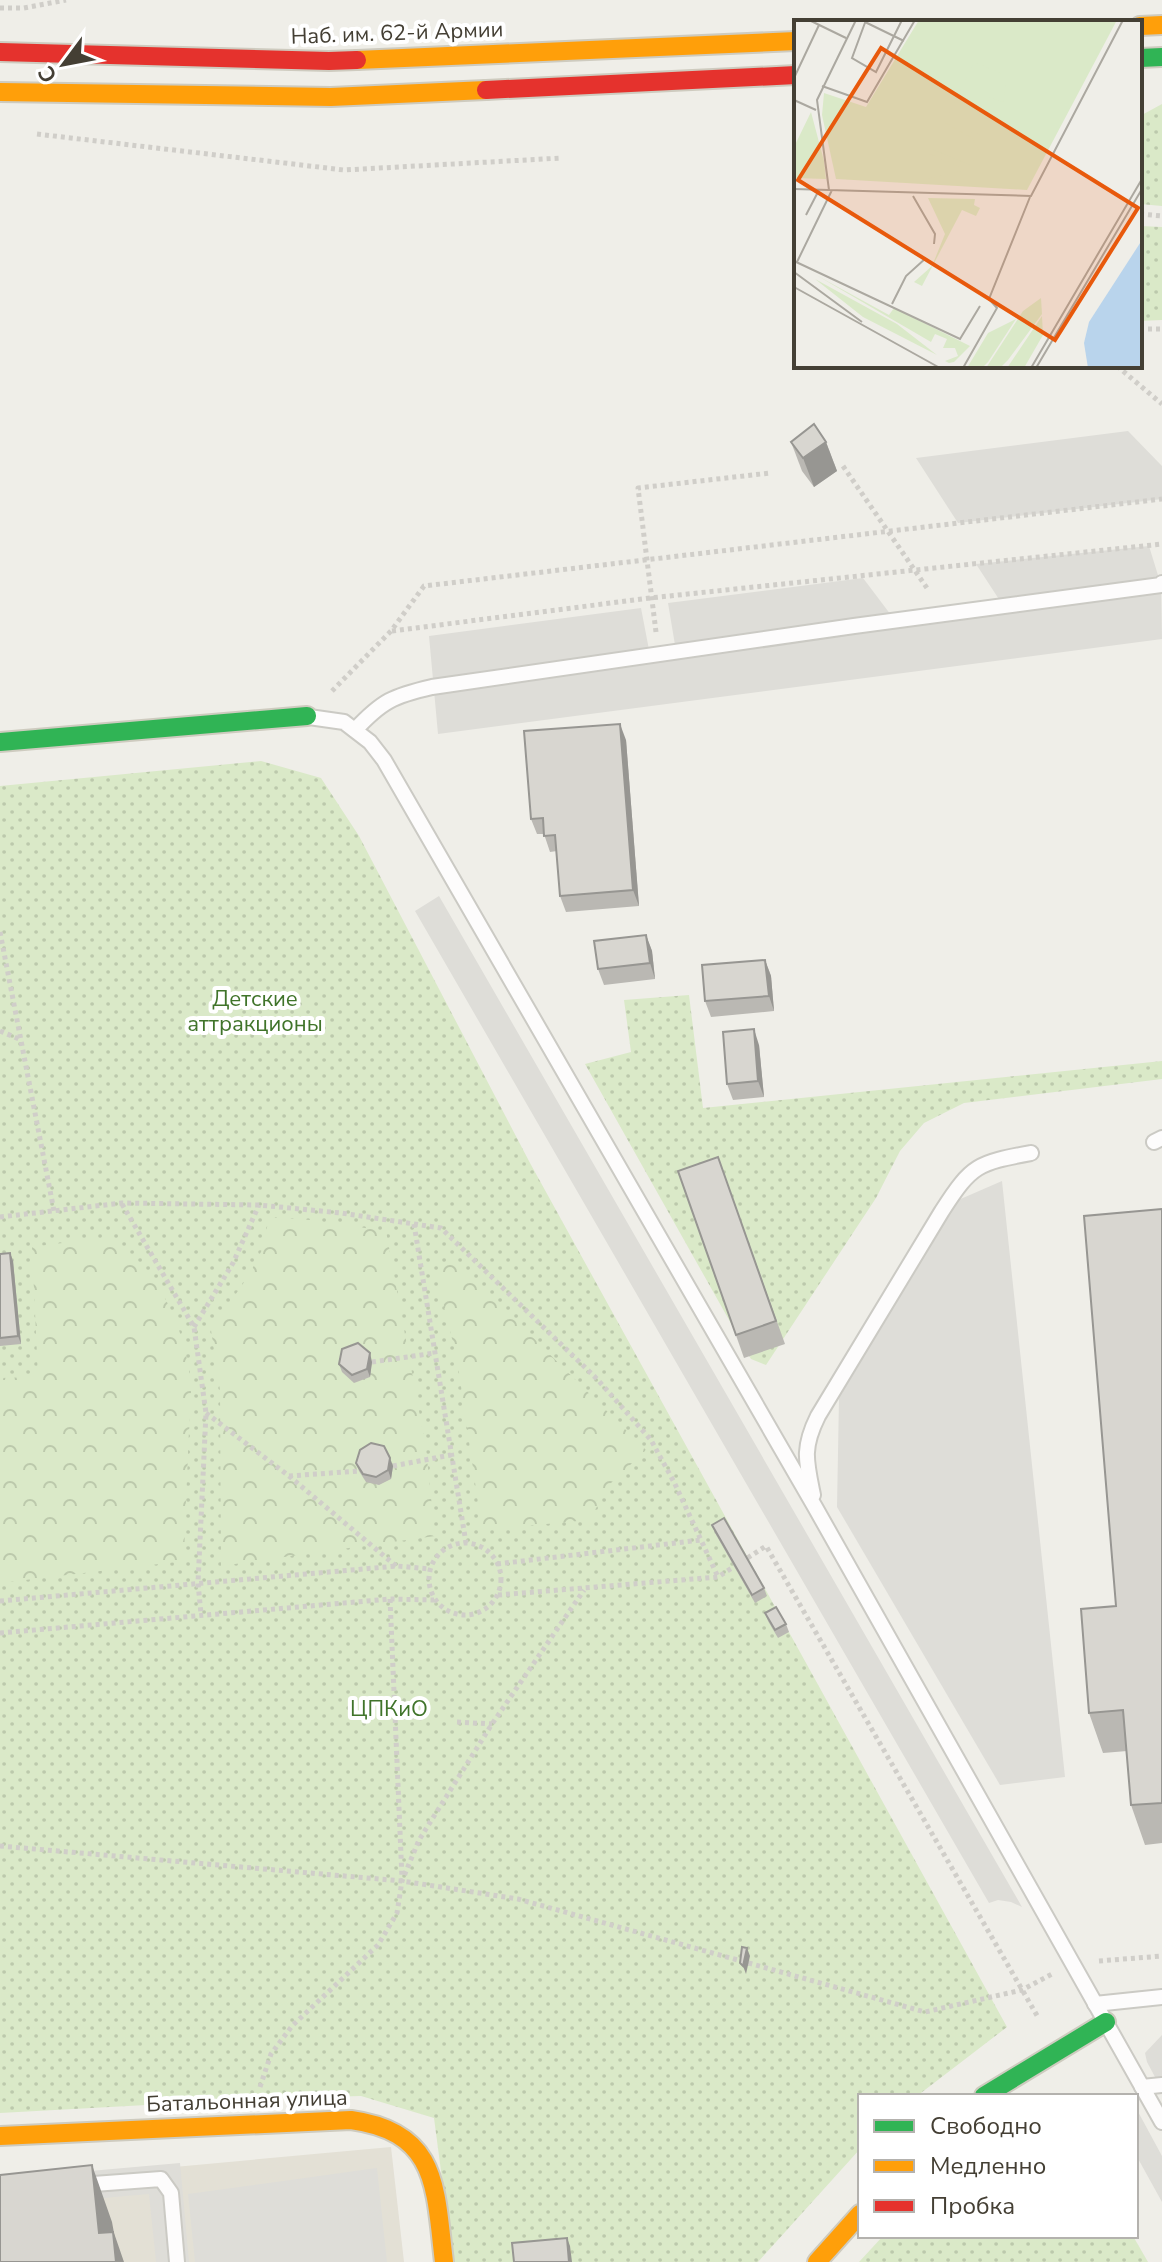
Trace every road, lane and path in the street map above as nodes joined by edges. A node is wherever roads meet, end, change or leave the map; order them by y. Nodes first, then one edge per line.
1 (66, 0) edge
2 (0, 8) edge
3 (1162, 25) edge
4 (1142, 26) edge
5 (794, 41) edge
6 (0, 52) edge
7 (1162, 57) edge
8 (1142, 58) edge
9 (794, 75) edge
10 (0, 92) edge
11 (35, 133) dead end
12 (562, 158) dead end
13 (1142, 214) edge
14 (1162, 216) edge
15 (1119, 368) edge
16 (1162, 404) edge
17 (843, 466) dead end
18 (770, 473) dead end
19 (1162, 499) edge
20 (887, 531) junction
21 (1162, 544) edge
22 (646, 560) junction
23 (914, 570) junction
24 (1162, 583) edge
25 (650, 598) junction
26 (946, 614) junction
27 (391, 631) junction
28 (659, 654) junction
29 (307, 716) junction
30 (355, 730) junction
31 (0, 742) edge
32 (0, 932) edge
33 (0, 1031) edge
34 (20, 1040) junction
35 (1031, 1153) dead end
36 (122, 1203) junction
37 (259, 1205) junction
38 (54, 1211) junction
39 (0, 1217) edge
40 (414, 1224) junction
41 (194, 1327) junction
42 (435, 1353) junction
43 (372, 1362) edge
44 (206, 1413) junction
45 (452, 1455) junction
46 (393, 1466) edge
47 (359, 1471) edge
48 (289, 1476) junction
49 (815, 1507) junction
50 (701, 1540) junction
51 (466, 1543) junction
52 (497, 1564) junction
53 (397, 1566) junction
54 (430, 1569) junction
55 (718, 1577) junction
56 (198, 1583) junction
57 (584, 1590) junction
58 (498, 1595) junction
59 (390, 1599) junction
60 (434, 1600) junction
61 (0, 1601) edge
62 (201, 1614) junction
63 (0, 1633) edge
64 (394, 1714) junction
65 (422, 1718) dead end
66 (457, 1722) dead end
67 (492, 1724) junction
68 (0, 1846) edge
69 (402, 1881) junction
70 (1162, 1956) edge
71 (1072, 1963) junction
72 (1022, 1990) junction
73 (1162, 1997) edge
74 (1095, 2004) junction
75 (1106, 2022) junction
76 (1058, 2051) junction
77 (1162, 2085) edge
78 (1142, 2087) junction
79 (987, 2094) edge
80 (256, 2099) dead end
81 (1162, 2122) edge
82 (0, 2136) edge
83 (61, 2186) edge
84 (858, 2216) edge
85 (177, 2262) edge
86 (444, 2262) edge
87 (817, 2262) edge

1 - 2 path
3 - 4 main road
5 - 6 main road, Наб. им. 62-й Армии
7 - 8 main road
9 - 10 main road
11 - 12 path
13 - 14 path
15 - 16 path
17 - 20 path
18 - 22 path
19 - 20 path
20 - 22 path
20 - 23 path
21 - 23 path
22 - 25 path
22 - 27 path
23 - 25 path
23 - 26 path
24 - 26 lane
25 - 27 path
25 - 28 path
26 - 28 lane
27 - 29 path
28 - 30 lane
29 - 30 lane
29 - 31 main road
30 - 49 lane
32 - 34 path
33 - 34 path
34 - 38 path
35 - 49 lane
36 - 37 path
36 - 38 path
36 - 41 path
37 - 40 path
37 - 41 path
38 - 39 path
40 - 42 path
40 - 50 path
41 - 44 path
42 - 43 path
42 - 45 path
44 - 48 path
44 - 56 path
45 - 46 path
45 - 51 path
47 - 48 path
48 - 53 path
49 - 71 lane
50 - 52 path
50 - 55 path
51 - 52 path
51 - 54 path
52 - 58 path
53 - 54 path
53 - 56 path
54 - 60 path
55 - 57 path
55 - 72 path
56 - 61 path
56 - 62 path
57 - 58 path
57 - 67 path
58 - 60 path
59 - 60 path
59 - 62 path
59 - 64 path
62 - 63 path
64 - 65 path
64 - 69 path
66 - 67 path
67 - 69 path
68 - 69 path
69 - 72 path
69 - 80 path
70 - 71 path
71 - 72 path
71 - 74 lane
72 - 76 path
73 - 74 lane
74 - 75 lane
75 - 76 main road
75 - 78 lane
76 - 79 main road
77 - 78 lane
78 - 81 lane
82 - 86 main road, Батальонная улица
83 - 85 lane
84 - 87 main road

